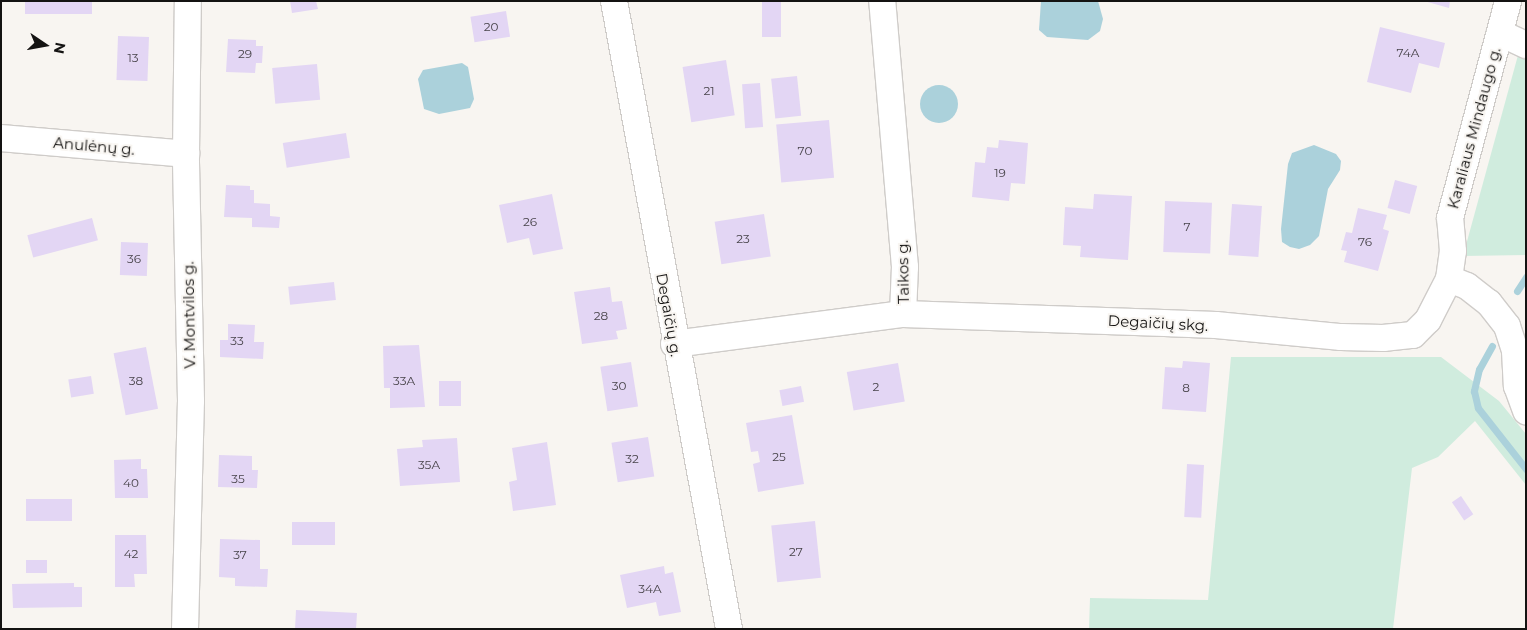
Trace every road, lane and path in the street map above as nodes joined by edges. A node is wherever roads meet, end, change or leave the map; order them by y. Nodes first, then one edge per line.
1 (188, 1) edge
2 (614, 1) edge
3 (882, 1) edge
4 (1508, 1) edge
5 (1500, 33) junction
6 (1526, 45) edge
7 (1, 138) edge
8 (186, 154) junction
9 (1449, 279) junction
10 (903, 314) junction
11 (1413, 335) joint
12 (674, 344) junction
13 (1526, 411) edge
14 (185, 629) edge
15 (728, 629) edge

1 - 8 street, V. Montvilos g.
2 - 12 street, Degaičių g.
3 - 10 street, Taikos g.
4 - 5 street, Karaliaus Mindaugo g.
5 - 6 street
5 - 9 street, Karaliaus Mindaugo g.
7 - 8 street, Anulėnų g.
8 - 14 street, V. Montvilos g.
9 - 11 street, Karaliaus Mindaugo g.
9 - 13 street
10 - 11 street, Degaičių skg.
10 - 12 street, Taikos g.
12 - 15 street, Degaičių g.

